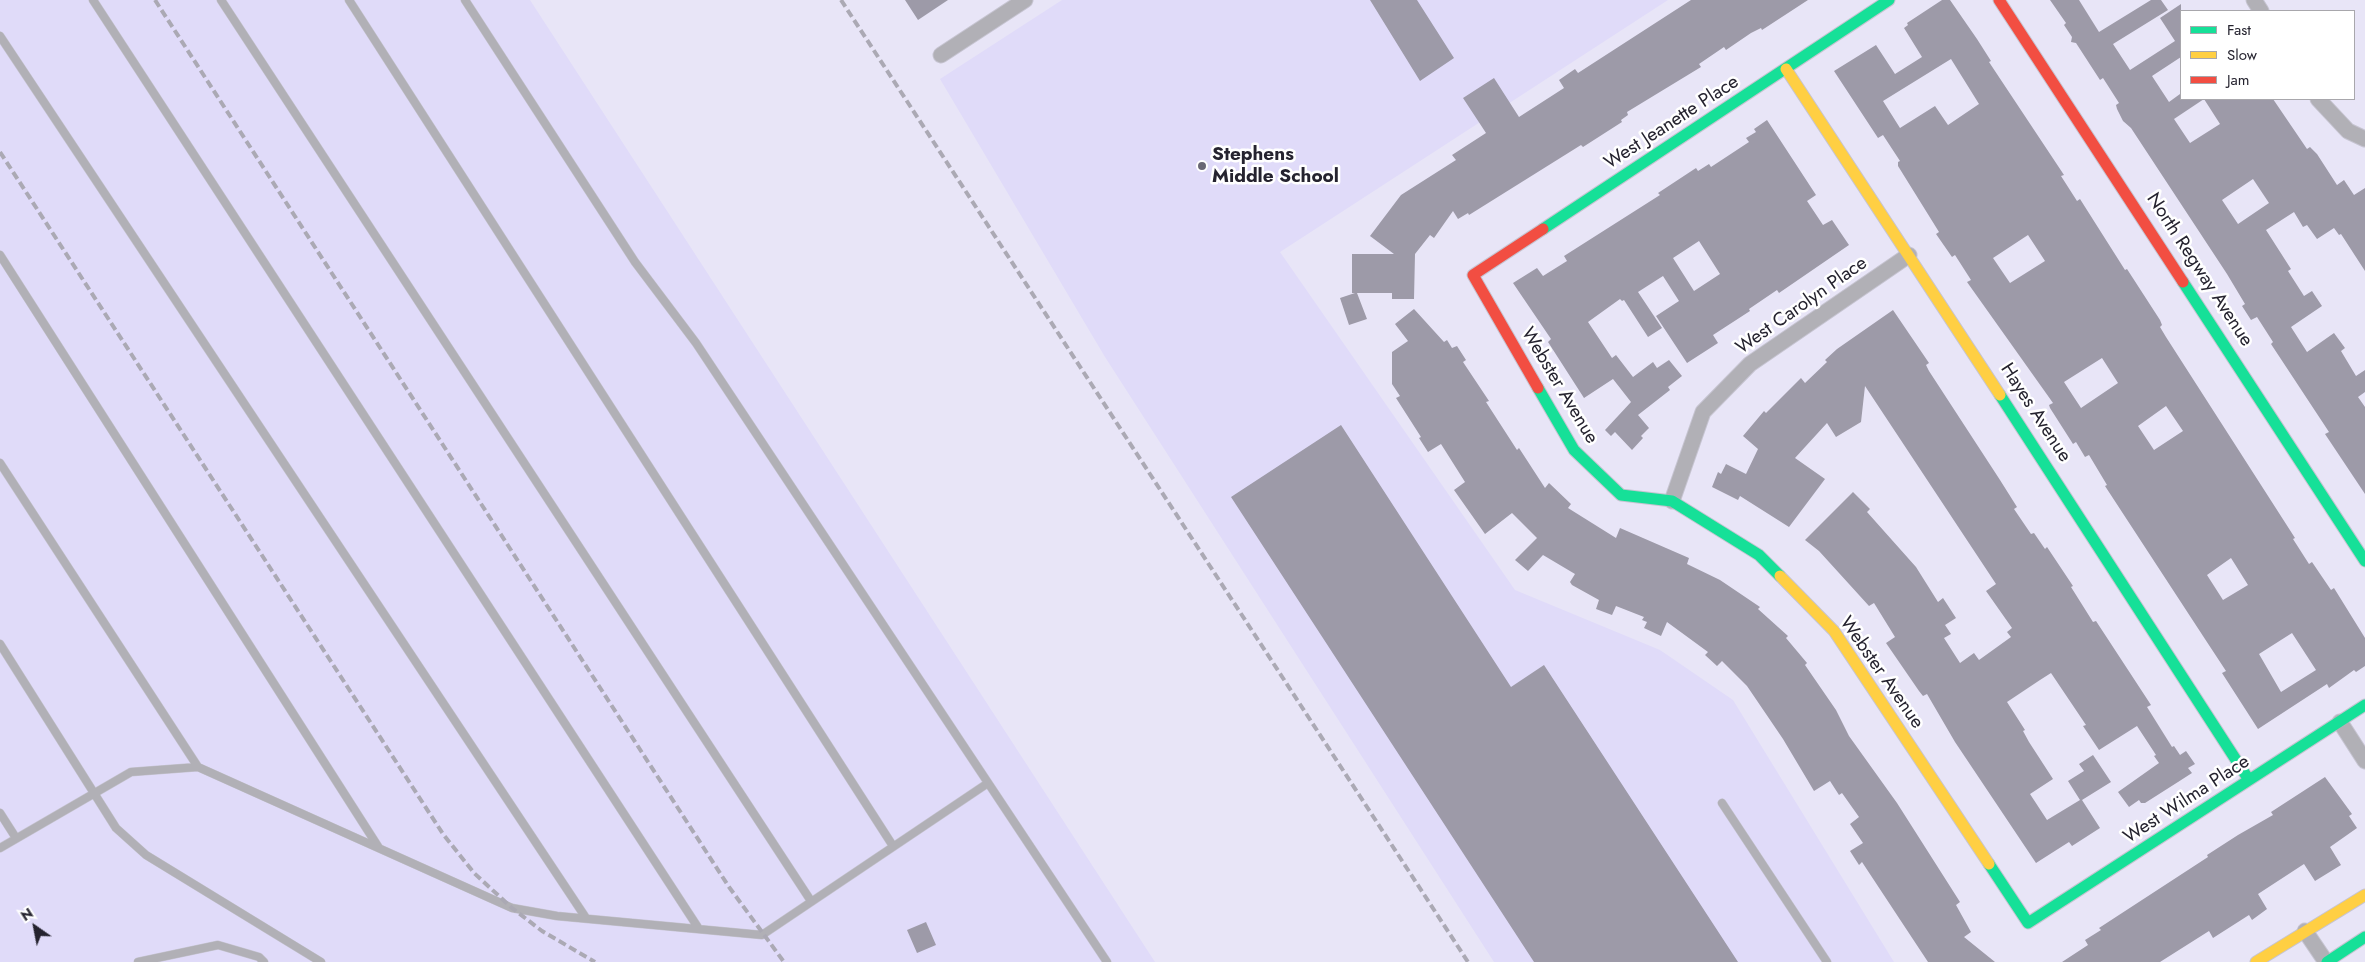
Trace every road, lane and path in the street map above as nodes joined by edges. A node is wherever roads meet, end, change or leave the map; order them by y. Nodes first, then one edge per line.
1 (93, 0) edge
2 (221, 0) edge
3 (350, 0) edge
4 (466, 0) edge
5 (1025, 0) edge
6 (1889, 0) edge
7 (1999, 0) edge
8 (0, 36) edge
9 (941, 55) dead end
10 (1786, 69) junction
11 (2319, 100) edge
12 (2365, 139) edge
13 (0, 255) edge
14 (1909, 255) junction
15 (1474, 275) joint
16 (0, 463) edge
17 (1672, 500) junction
18 (2365, 561) edge
19 (0, 644) edge
20 (2365, 705) edge
21 (2340, 722) junction
22 (2365, 761) edge
23 (198, 767) junction
24 (2249, 780) junction
25 (988, 783) junction
26 (95, 791) junction
27 (1722, 803) dead end
28 (0, 813) edge
29 (16, 838) junction
30 (893, 846) junction
31 (0, 848) edge
32 (379, 848) junction
33 (2365, 895) edge
34 (811, 902) junction
35 (586, 918) junction
36 (2028, 923) joint
37 (699, 929) junction
38 (2305, 931) junction
39 (2365, 937) edge
40 (138, 962) edge
41 (264, 962) edge
42 (321, 962) edge
43 (1107, 962) edge
44 (1827, 962) edge
45 (2256, 962) edge
46 (2327, 962) edge

1 - 37 lane
2 - 34 lane
3 - 30 lane
4 - 25 lane
5 - 9 street
6 - 10 street, West Jeanette Place
7 - 18 street, North Regway Avenue
8 - 35 lane
10 - 14 street, Hayes Avenue
10 - 15 street, West Jeanette Place
11 - 12 street
13 - 32 lane
14 - 17 street, West Carolyn Place
14 - 24 street, Hayes Avenue
15 - 17 street, Webster Avenue
16 - 23 lane
17 - 36 street, Webster Avenue
19 - 26 lane
20 - 21 street, West Wilma Place
21 - 22 street
21 - 24 street, West Wilma Place
23 - 26 lane
23 - 32 lane
24 - 36 street, West Wilma Place
25 - 30 lane
25 - 43 lane
26 - 29 lane
26 - 42 lane
27 - 44 lane
28 - 29 lane
29 - 31 lane
30 - 34 lane
32 - 35 lane
33 - 38 street
34 - 37 lane
35 - 37 lane
38 - 45 street
38 - 46 street
39 - 46 street
40 - 41 lane

